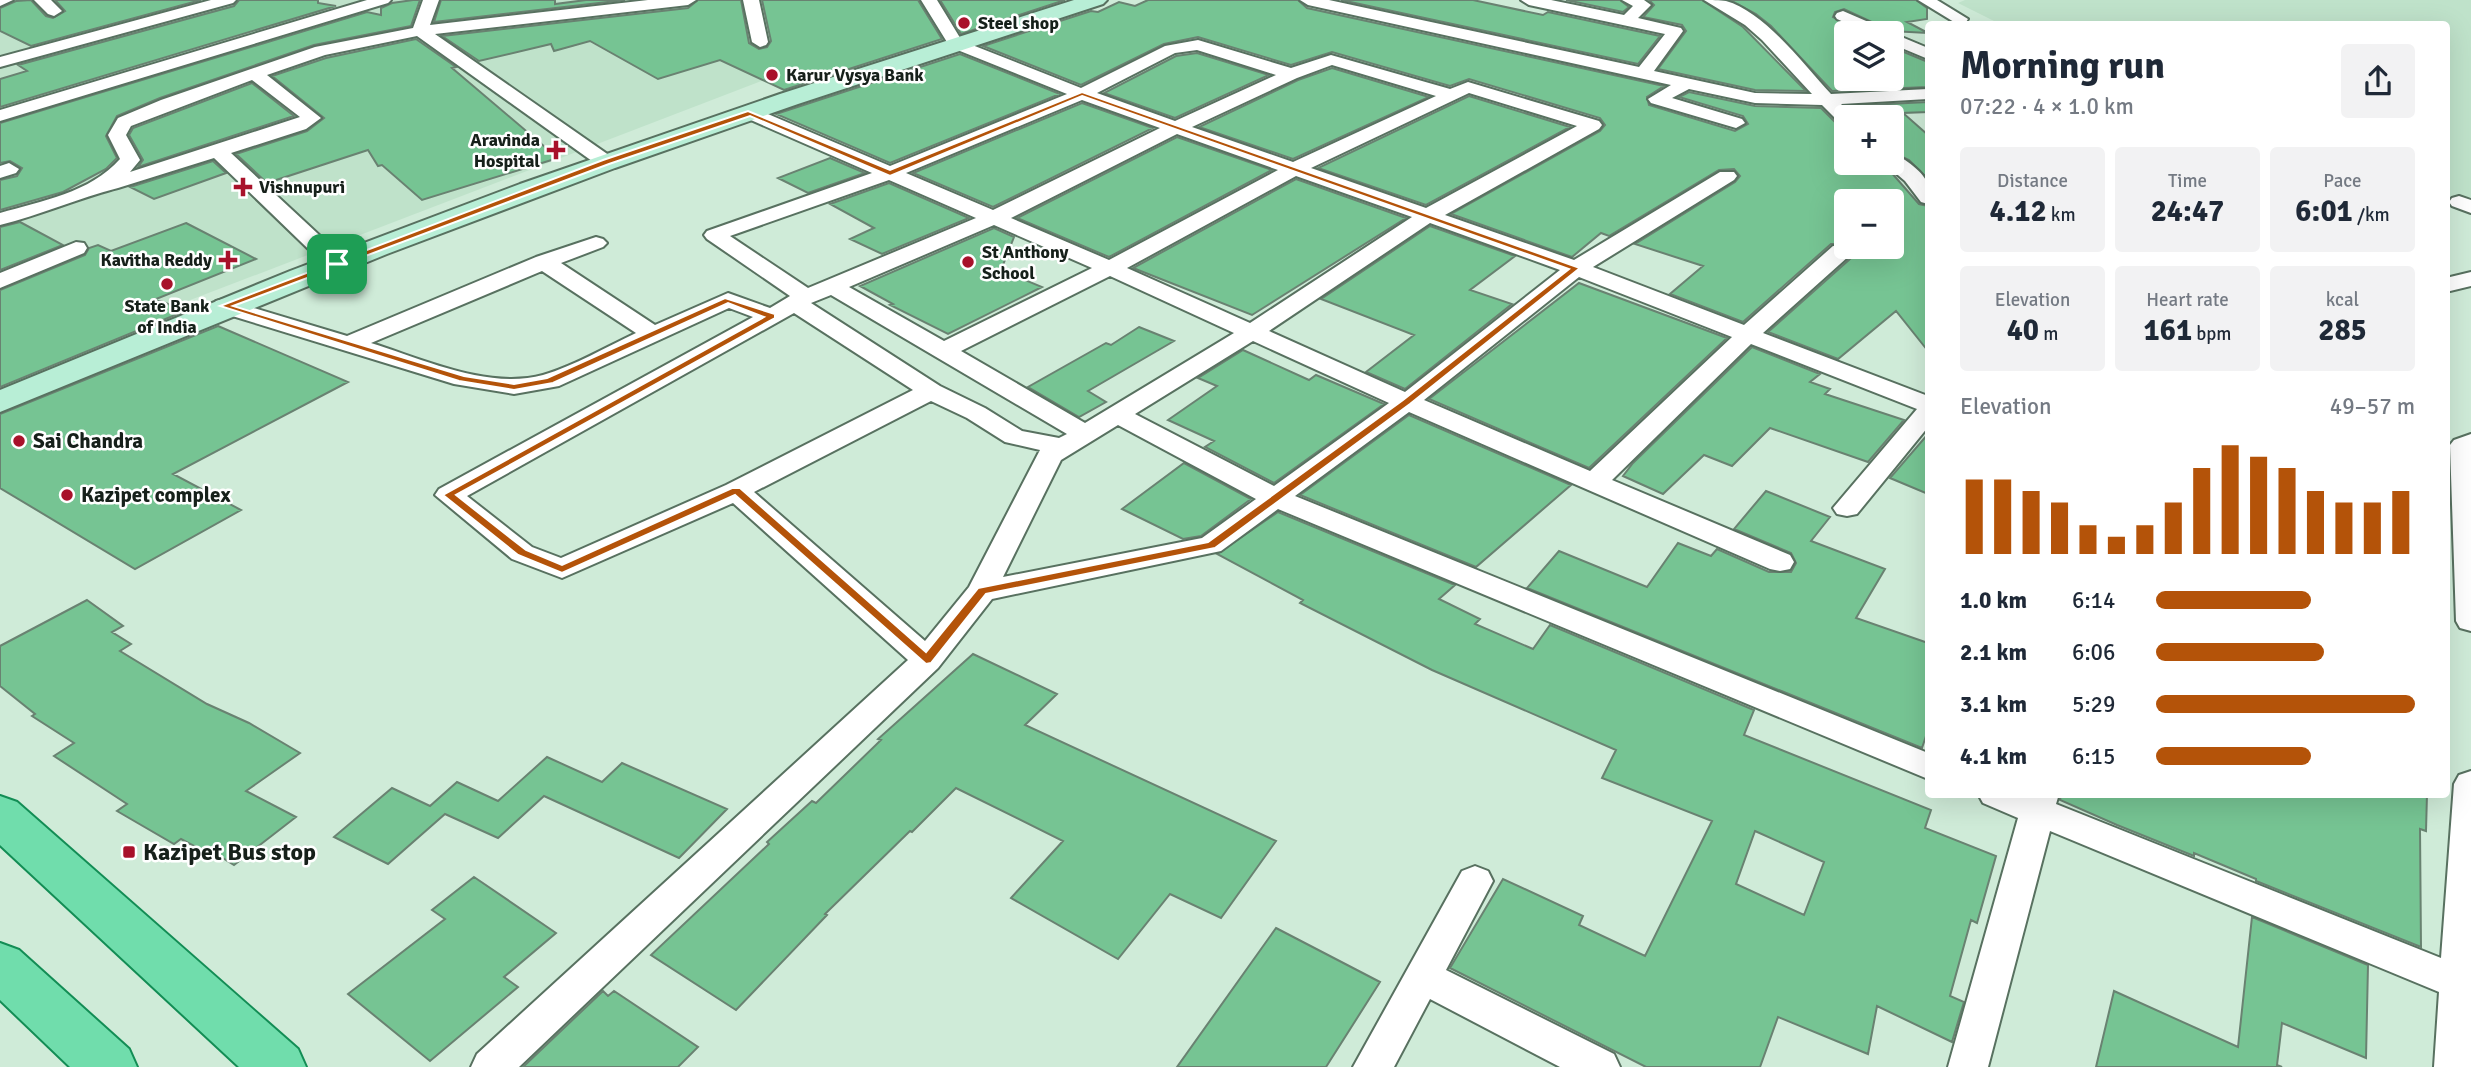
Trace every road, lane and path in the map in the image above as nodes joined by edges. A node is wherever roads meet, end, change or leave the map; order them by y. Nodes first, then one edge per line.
1 (5, 0) edge
2 (228, 0) edge
3 (383, 0) edge
4 (431, 0) edge
5 (688, 0) edge
6 (751, 0) edge
7 (929, 0) edge
8 (1096, 0) edge
9 (1308, 0) edge
10 (1529, 0) edge
11 (1630, 0) edge
12 (1926, 0) edge
13 (0, 1) edge
14 (1726, 2) edge
15 (599, 6) edge
16 (1402, 6) dead end
17 (555, 8) edge
18 (198, 10) junction
19 (1843, 16) dead end
20 (223, 17) dead end
21 (1383, 17) junction
22 (1961, 19) dead end
23 (1627, 21) junction
24 (1854, 21) edge
25 (249, 24) dead end
26 (275, 31) junction
27 (420, 31) junction
28 (761, 42) dead end
29 (1904, 43) edge
30 (956, 44) junction
31 (1925, 53) edge
32 (0, 62) edge
33 (255, 74) junction
34 (1291, 74) junction
35 (1643, 74) junction
36 (1687, 83) junction
37 (1082, 94) junction
38 (1453, 94) junction
39 (1925, 94) edge
40 (1825, 100) junction
41 (1834, 108) edge
42 (750, 113) junction
43 (0, 116) edge
44 (1736, 123) dead end
45 (1175, 127) junction
46 (218, 151) junction
47 (606, 162) junction
48 (1904, 167) edge
49 (1294, 169) junction
50 (890, 173) junction
51 (1727, 176) dead end
52 (1920, 177) edge
53 (94, 189) junction
54 (1426, 217) junction
55 (994, 218) junction
56 (0, 219) edge
57 (596, 243) dead end
58 (76, 248) dead end
59 (1834, 257) edge
60 (544, 262) junction
61 (337, 264) junction
62 (1110, 268) junction
63 (1576, 268) junction
64 (2471, 279) edge
65 (0, 281) edge
66 (2450, 284) edge
67 (832, 286) junction
68 (801, 300) junction
69 (224, 306) junction
70 (772, 316) junction
71 (1250, 333) junction
72 (653, 334) junction
73 (1748, 334) junction
74 (349, 345) junction
75 (941, 352) junction
76 (930, 391) junction
77 (0, 402) edge
78 (1407, 402) junction
79 (1925, 404) edge
80 (1116, 414) junction
81 (1925, 416) edge
82 (1074, 440) junction
83 (2457, 441) edge
84 (1593, 482) junction
85 (736, 491) junction
86 (1275, 498) junction
87 (1847, 508) dead end
88 (1780, 562) dead end
89 (982, 591) junction
90 (2471, 621) edge
91 (926, 660) junction
92 (1925, 766) edge
93 (2471, 784) edge
94 (2015, 798) edge
95 (2039, 803) edge
96 (0, 815) edge
97 (1475, 881) dead end
98 (0, 966) edge
99 (1422, 976) junction
100 (2460, 982) junction
101 (108, 1067) edge
102 (278, 1067) edge
103 (491, 1067) edge
104 (1373, 1067) edge
105 (1600, 1067) edge
106 (1968, 1067) edge
107 (2454, 1067) edge

1 - 13 street
2 - 18 street
3 - 26 street
4 - 27 street
5 - 15 street
6 - 28 street
7 - 30 street
8 - 30 street
9 - 21 street
10 - 23 street
11 - 23 street
12 - 22 street
14 - 40 street
15 - 17 street
16 - 21 street
17 - 27 street
18 - 20 street
18 - 32 street
19 - 24 street
21 - 35 street
23 - 35 street
25 - 26 street
26 - 43 street
27 - 33 street
27 - 47 street
29 - 31 street
30 - 37 street
30 - 42 street
33 - 46 street
33 - 53 street
34 - 37 street
34 - 38 street
34 - 45 street
35 - 36 street
36 - 40 street
36 - 44 street
37 - 45 street
37 - 50 street
38 - 49 street
38 - 54 street
39 - 40 street
40 - 41 street
42 - 47 street
42 - 50 street
45 - 49 street
45 - 55 street
46 - 53 street
46 - 61 street
47 - 61 street
48 - 52 street
49 - 54 street
49 - 62 street
50 - 55 street
50 - 68 street
51 - 63 street
53 - 56 street
54 - 63 street
54 - 71 street
55 - 62 street
55 - 67 street
57 - 60 street
58 - 65 street
59 - 73 street
60 - 72 street
60 - 74 street
61 - 69 street
62 - 71 street
62 - 75 street
63 - 73 street
63 - 78 street
64 - 66 street
67 - 68 street
67 - 75 street
68 - 70 street
68 - 76 street
69 - 74 street
69 - 77 street
70 - 72 street
70 - 85 street
71 - 78 street
71 - 80 street
72 - 74 street
73 - 79 street
73 - 84 street
75 - 82 street
76 - 82 street
76 - 85 street
78 - 84 street
78 - 86 street
80 - 82 street
80 - 86 street
81 - 87 street
82 - 89 street
83 - 90 street
84 - 88 street
85 - 91 street
86 - 89 street
86 - 92 street
89 - 91 street
91 - 103 street
93 - 100 street
94 - 95 street
95 - 100 street
95 - 106 street
96 - 102 main road
97 - 99 street
98 - 101 main road
99 - 104 street
99 - 105 street
100 - 107 street

